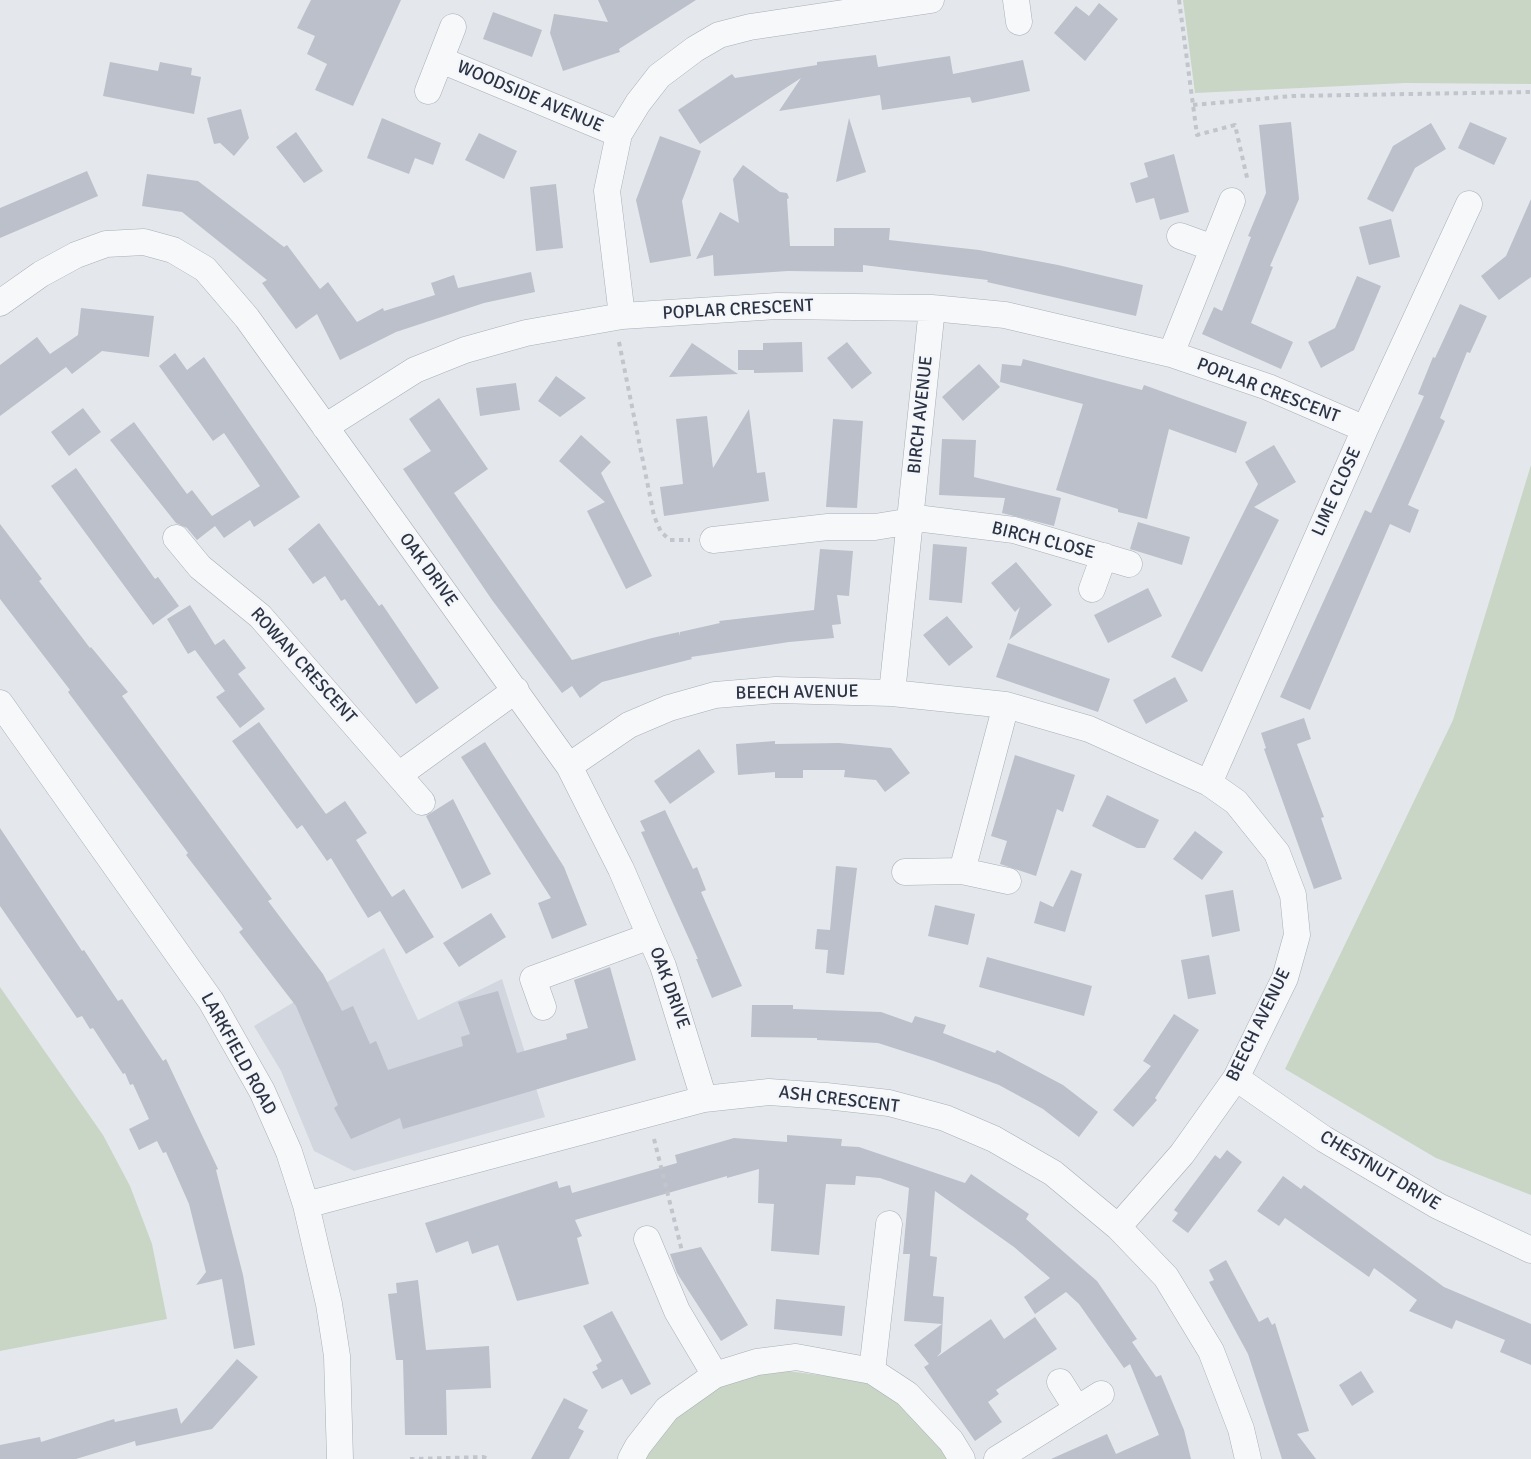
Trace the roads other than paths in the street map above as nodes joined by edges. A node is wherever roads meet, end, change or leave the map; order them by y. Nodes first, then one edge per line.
1 (931, 0) edge
2 (453, 27) dead end
3 (441, 60) junction
4 (428, 91) dead end
5 (619, 134) junction
6 (1232, 201) road end
7 (1469, 204) dead end
8 (1180, 236) dead end
9 (1213, 248) junction
10 (0, 303) edge
11 (932, 308) junction
12 (618, 317) junction
13 (1171, 354) junction
14 (325, 428) junction
15 (1365, 429) junction
16 (911, 521) junction
17 (176, 538) dead end
18 (713, 540) road end
19 (1104, 556) junction
20 (1129, 564) dead end
21 (1092, 589) dead end
22 (516, 690) junction
23 (892, 693) junction
24 (0, 703) edge
25 (1006, 705) junction
26 (569, 766) junction
27 (400, 774) junction
28 (1209, 783) junction
29 (423, 802) dead end
30 (962, 871) junction
31 (905, 872) dead end
32 (1008, 881) dead end
33 (650, 936) junction
34 (543, 1007) dead end
35 (1236, 1078) junction
36 (704, 1099) junction
37 (306, 1205) junction
38 (889, 1224) dead end
39 (1118, 1227) junction
40 (647, 1239) dead end
41 (1531, 1250) edge
42 (872, 1371) junction
43 (714, 1375) junction
44 (1060, 1382) dead end
45 (1101, 1394) dead end
46 (1077, 1409) junction
47 (340, 1459) edge
48 (631, 1459) edge
49 (962, 1459) edge
50 (997, 1459) edge
51 (1248, 1459) edge

1 - 5 street, WOODSIDE AVENUE
2 - 3 street, WOODSIDE AVENUE
3 - 4 street, WOODSIDE AVENUE
3 - 5 street, WOODSIDE AVENUE
5 - 12 street, WOODSIDE AVENUE
6 - 9 street
7 - 15 street, LIME CLOSE
8 - 9 street
9 - 13 street
10 - 14 street, OAK DRIVE
11 - 12 street, POPLAR CRESCENT
11 - 13 street, POPLAR CRESCENT
11 - 16 street, BIRCH AVENUE
12 - 14 street, POPLAR CRESCENT
13 - 15 street, POPLAR CRESCENT
14 - 22 street, OAK DRIVE
15 - 28 street, LIME CLOSE
16 - 18 street
16 - 19 street, BIRCH CLOSE
16 - 23 street, BIRCH AVENUE
17 - 27 street, ROWAN CRESCENT
19 - 20 street, BIRCH CLOSE
19 - 21 street, BIRCH CLOSE
22 - 26 street, OAK DRIVE
22 - 27 street
23 - 25 street, BEECH AVENUE
23 - 26 street, BEECH AVENUE
24 - 37 street, LARKFIELD ROAD
25 - 28 street, BEECH AVENUE
25 - 30 street
26 - 33 street, OAK DRIVE
27 - 29 street, ROWAN CRESCENT
28 - 35 street, BEECH AVENUE
30 - 31 street
30 - 32 street
33 - 34 street
33 - 36 street, OAK DRIVE
35 - 39 street, BEECH AVENUE
35 - 41 street, CHESTNUT DRIVE
36 - 37 street, ASH CRESCENT
36 - 39 street, ASH CRESCENT
37 - 47 street, LARKFIELD ROAD
38 - 42 street
39 - 51 street, ASH CRESCENT
40 - 43 street
42 - 43 street
42 - 49 street
43 - 48 street
44 - 46 street
45 - 46 street
46 - 50 street

